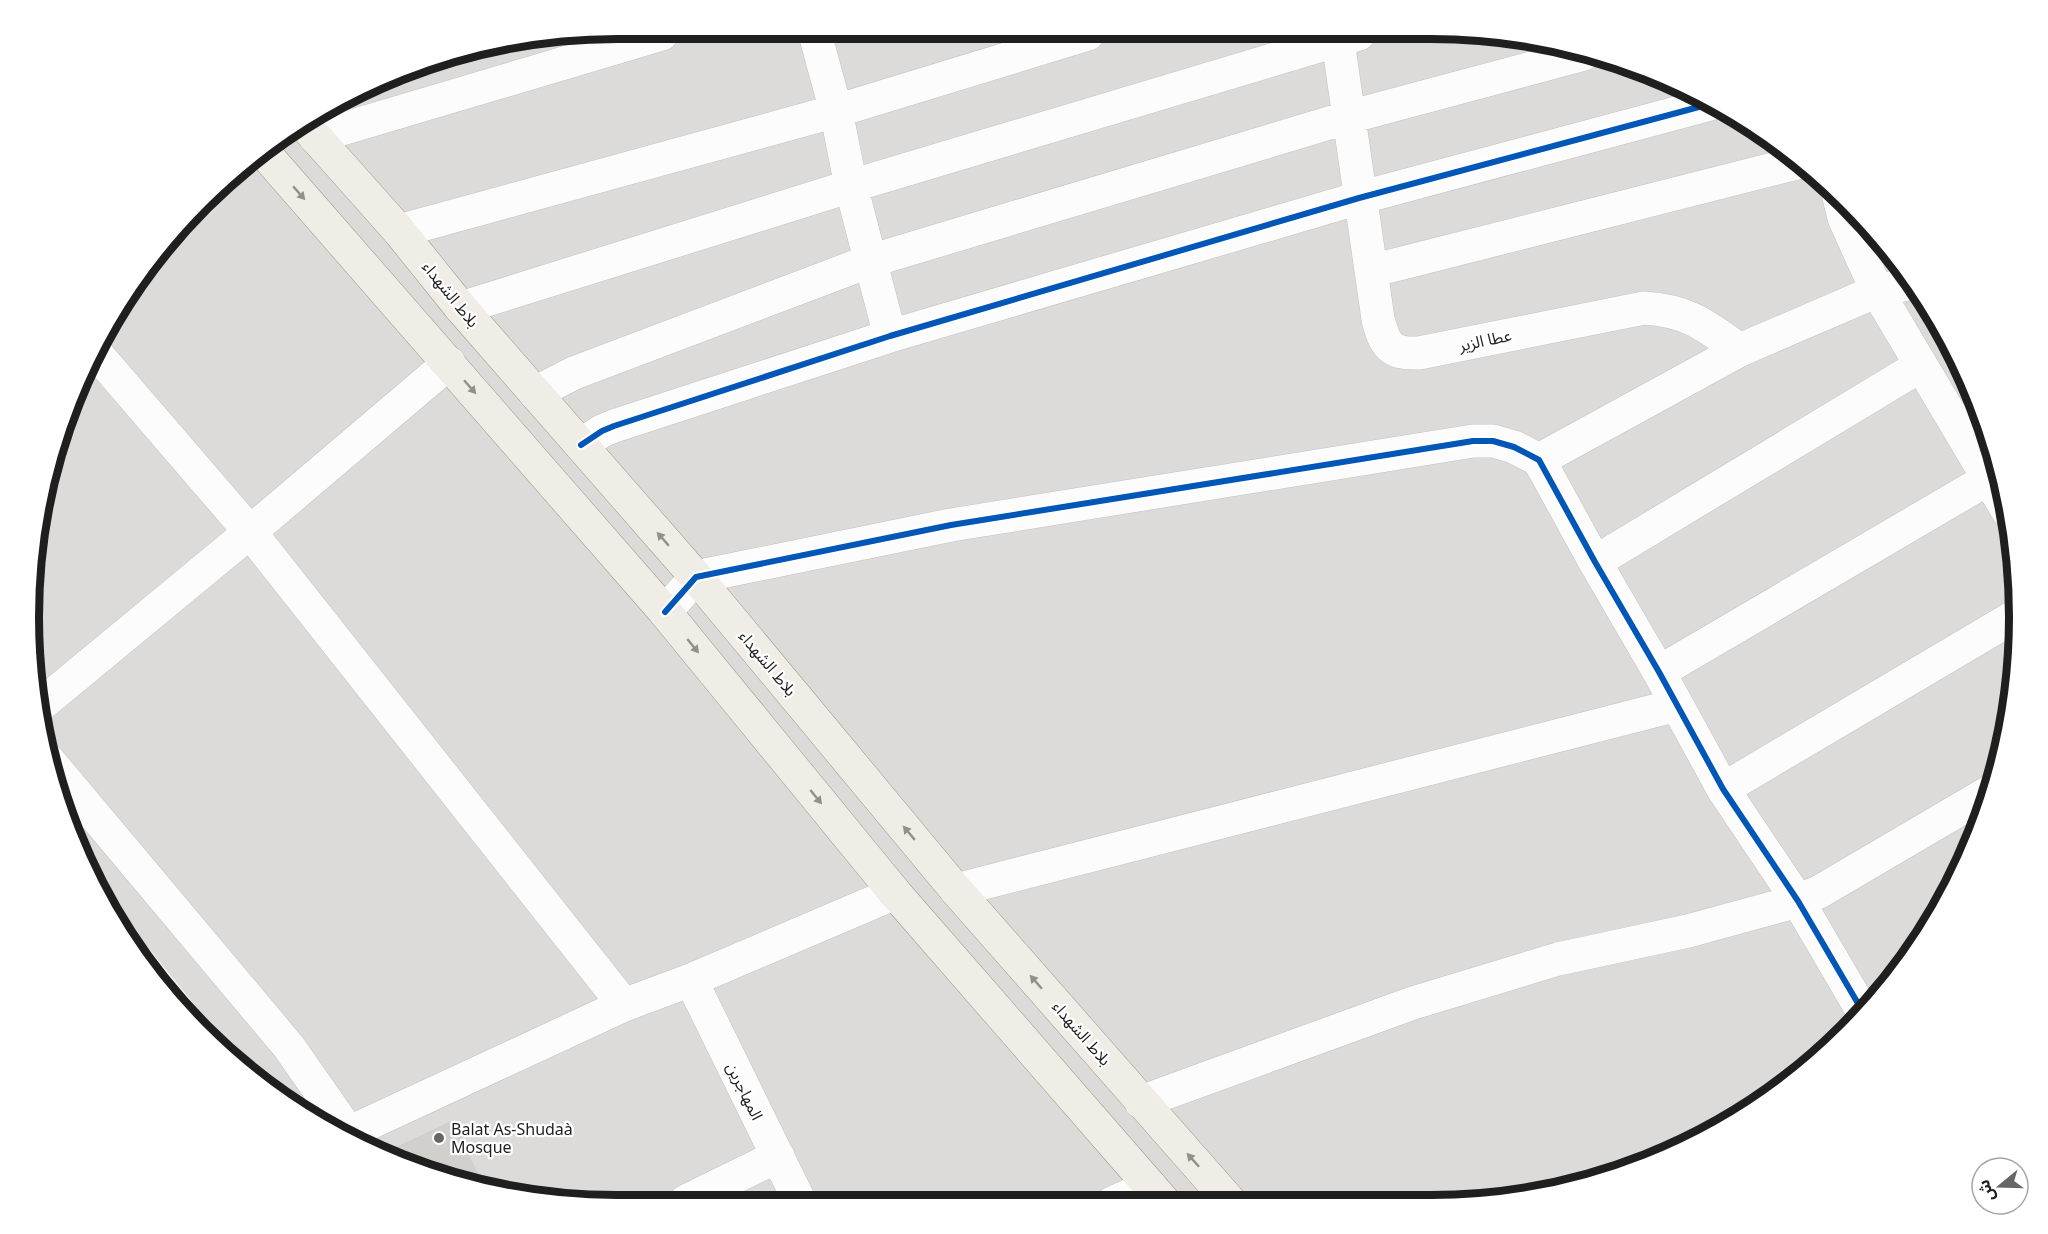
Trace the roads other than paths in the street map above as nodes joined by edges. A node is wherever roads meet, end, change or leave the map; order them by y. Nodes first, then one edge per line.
1 (644, 39) edge
2 (816, 39) edge
3 (1072, 39) edge
4 (1332, 39) edge
5 (1345, 39) edge
6 (1573, 57) edge
7 (1701, 106) edge
8 (836, 111) junction
9 (1349, 117) junction
10 (309, 130) edge
11 (267, 156) edge
12 (1791, 165) edge
13 (851, 186) junction
14 (1359, 198) junction
15 (1842, 210) edge
16 (399, 231) junction
17 (870, 261) junction
18 (1371, 271) junction
19 (1904, 285) edge
20 (1876, 291) junction
21 (461, 308) junction
22 (890, 336) junction
23 (1740, 350) junction
24 (100, 358) edge
25 (449, 363) junction
26 (1920, 366) junction
27 (535, 393) junction
28 (581, 445) junction
29 (1539, 460) junction
30 (1988, 479) junction
31 (1994, 490) edge
32 (250, 532) junction
33 (1595, 562) junction
34 (696, 577) junction
35 (665, 612) junction
36 (2009, 620) edge
37 (1659, 672) junction
38 (45, 701) edge
39 (1677, 705) junction
40 (62, 776) edge
41 (1723, 789) junction
42 (1980, 798) edge
43 (956, 890) junction
44 (895, 893) junction
45 (1798, 901) junction
46 (691, 980) junction
47 (624, 1005) junction
48 (1859, 1005) edge
49 (1141, 1102) junction
50 (342, 1125) edge
51 (352, 1131) edge
52 (778, 1156) junction
53 (1158, 1194) edge
54 (698, 1195) edge
55 (797, 1195) edge
56 (1225, 1195) edge

1 - 10 street
2 - 8 street
3 - 8 street
4 - 13 street
5 - 9 street, عطا الزير
6 - 9 street
7 - 14 street
8 - 13 street
8 - 16 street
9 - 14 street, عطا الزير
9 - 17 street
10 - 16 main road, بلاط الشهداء
11 -> 25 main road
12 - 18 street
13 - 17 street
13 - 21 street
14 - 18 street, عطا الزير
14 - 22 street
15 - 20 street
16 - 21 main road, بلاط الشهداء
17 - 22 street
17 - 27 street
18 - 23 street, عطا الزير
19 - 20 street
20 - 23 street
20 - 26 street
21 - 27 main road, بلاط الشهداء
22 - 28 street
23 - 29 street
24 - 32 street
25 - 32 street
25 -> 35 main road
26 - 30 street
26 - 33 street
27 - 28 main road, بلاط الشهداء
34 -> 28 main road, بلاط الشهداء
29 - 33 street
29 - 34 street
30 - 31 street
30 - 37 street
32 - 38 street
32 - 47 street
33 - 37 street
34 - 35 street
43 -> 34 main road, بلاط الشهداء
35 -> 44 main road
36 - 41 street
37 - 39 street
39 - 41 street
39 - 43 street
40 - 50 street
41 - 45 street
42 - 45 street
49 -> 43 main road, بلاط الشهداء
44 - 46 street
44 - 53 main road
45 - 48 street
45 - 49 street
46 - 47 street
46 - 52 street, المهاجرين
47 - 51 street
56 -> 49 main road, بلاط الشهداء
52 - 54 street
52 - 55 street, المهاجرين

